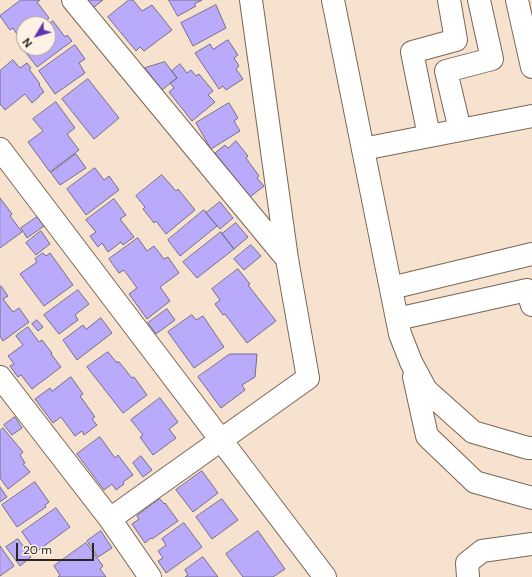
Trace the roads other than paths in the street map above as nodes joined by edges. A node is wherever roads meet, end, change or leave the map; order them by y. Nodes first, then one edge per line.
1 (73, 0) edge
2 (251, 0) edge
3 (333, 0) edge
4 (449, 0) edge
5 (479, 0) edge
6 (517, 0) edge
7 (529, 36) edge
8 (532, 67) edge
9 (532, 116) edge
10 (460, 130) junction
11 (429, 136) junction
12 (0, 149) edge
13 (363, 149) junction
14 (532, 254) edge
15 (287, 259) junction
16 (391, 288) junction
17 (532, 305) edge
18 (397, 319) junction
19 (411, 362) junction
20 (0, 376) edge
21 (221, 439) junction
22 (532, 448) edge
23 (532, 498) edge
24 (110, 519) junction
25 (532, 544) edge
26 (150, 577) edge
27 (325, 577) edge
28 (468, 577) edge

1 - 15 street
2 - 15 street
3 - 13 street
4 - 11 street
5 - 10 street
6 - 7 street
7 - 8 street
9 - 10 street
10 - 11 street
11 - 13 street
12 - 21 street
13 - 16 street
14 - 16 street
15 - 21 street
16 - 18 street
17 - 18 street
18 - 19 street
19 - 22 street
19 - 23 street
20 - 24 street
21 - 24 street
21 - 27 street
24 - 26 street
25 - 28 street

